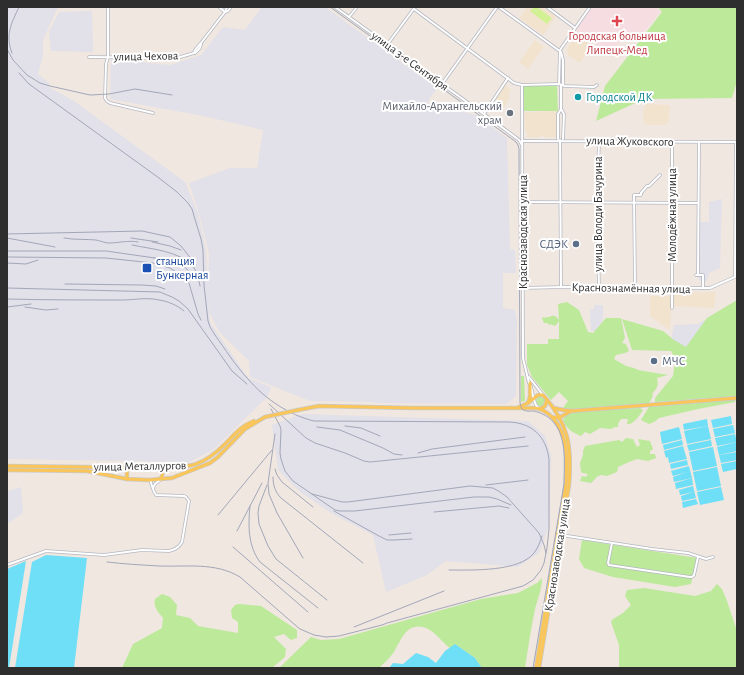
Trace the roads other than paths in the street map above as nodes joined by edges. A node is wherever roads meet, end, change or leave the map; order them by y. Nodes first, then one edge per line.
1 (108, 7) edge
2 (219, 7) edge
3 (227, 7) edge
4 (231, 7) edge
5 (334, 7) edge
6 (357, 7) edge
7 (498, 7) edge
8 (547, 7) edge
9 (590, 7) edge
10 (414, 8) edge
11 (225, 12) junction
12 (349, 18) junction
13 (575, 28) junction
14 (387, 45) junction
15 (467, 48) junction
16 (560, 50) junction
17 (89, 57) dead end
18 (108, 57) junction
19 (561, 60) junction
20 (560, 75) junction
21 (563, 75) junction
22 (508, 78) junction
23 (514, 83) junction
24 (442, 84) junction
25 (522, 85) junction
26 (561, 85) junction
27 (597, 85) dead end
28 (522, 90) junction
29 (561, 109) junction
30 (153, 113) dead end
31 (484, 114) junction
32 (523, 137) junction
33 (558, 139) dead end
34 (563, 139) dead end
35 (519, 140) junction
36 (560, 140) junction
37 (522, 141) junction
38 (599, 141) junction
39 (672, 141) junction
40 (699, 142) junction
41 (736, 142) edge
42 (522, 146) junction
43 (660, 175) dead end
44 (522, 202) junction
45 (561, 203) junction
46 (598, 203) junction
47 (634, 203) junction
48 (672, 203) junction
49 (698, 203) junction
50 (736, 276) edge
51 (561, 287) junction
52 (523, 288) junction
53 (598, 288) junction
54 (635, 288) junction
55 (672, 288) junction
56 (703, 288) junction
57 (672, 308) dead end
58 (527, 374) junction
59 (530, 383) junction
60 (543, 395) junction
61 (737, 398) edge
62 (533, 399) junction
63 (547, 400) junction
64 (526, 404) junction
65 (510, 408) junction
66 (539, 408) junction
67 (554, 408) junction
68 (572, 410) junction
69 (551, 416) junction
70 (265, 417) junction
71 (559, 418) junction
72 (7, 466) edge
73 (130, 467) junction
74 (160, 468) junction
75 (7, 470) edge
76 (127, 479) junction
77 (160, 479) junction
78 (149, 480) junction
79 (153, 488) junction
80 (559, 535) junction
81 (612, 543) junction
82 (698, 557) junction
83 (713, 557) dead end
84 (7, 565) edge
85 (538, 668) edge

1 - 18 street
2 - 11 street
3 - 11 street, улица Чехова
4 - 11 street
5 - 12 street, улица 3-е Сентября
6 - 12 street
7 - 15 street
7 - 16 street
8 - 13 street
9 - 13 street
10 - 14 street
10 - 15 street
11 - 18 street, улица Чехова
12 - 14 street, улица 3-е Сентября
13 - 16 street
14 - 24 street, улица 3-е Сентября
15 - 22 street
15 - 24 street
16 - 19 street
17 - 18 street, улица Чехова
18 - 30 street
19 - 20 street
19 - 21 street
20 - 21 street
20 - 26 street
21 - 26 street
22 - 23 street
22 - 31 street
23 - 25 street
23 - 28 street
24 - 31 street, улица 3-е Сентября
25 - 26 street
25 - 28 street, Краснозаводская улица
26 - 27 street
26 - 29 street
28 - 32 street, Краснозаводская улица
29 - 33 street
29 - 34 street
31 - 35 street, улица 3-е Сентября
32 - 35 street
32 - 37 street, Краснозаводская улица
35 - 42 street, улица 3-е Сентября
36 - 37 street, улица Жуковского
36 - 38 street, улица Жуковского
36 - 45 street
37 - 42 street, Краснозаводская улица
38 - 39 street, улица Жуковского
38 - 46 street, улица Володи Бачурина
39 - 40 street, улица Жуковского
39 - 48 street, Молодёжная улица
40 - 41 street, улица Жуковского
40 - 49 street
41 - 50 street
42 - 44 street, Краснозаводская улица
43 - 47 street
44 - 45 street
44 - 52 street, Краснозаводская улица
45 - 46 street
45 - 51 street
46 - 47 street
46 - 53 street, улица Володи Бачурина
47 - 48 street
47 - 54 street
48 - 49 street
48 - 55 street, Молодёжная улица
49 - 56 street
50 - 56 street, Краснознамённая улица
51 - 52 street, Краснознамённая улица
51 - 53 street, Краснознамённая улица
52 - 58 street, Краснозаводская улица
53 - 54 street, Краснознамённая улица
54 - 55 street, Краснознамённая улица
55 - 56 street, Краснознамённая улица
55 - 57 street, Молодёжная улица
58 - 59 street, Краснозаводская улица
58 - 60 street
59 - 62 street, Краснозаводская улица
59 - 64 main road
60 - 62 main road
60 - 63 main road
61 - 68 main road
62 - 64 main road
62 - 66 street
63 - 66 main road
63 - 67 main road, Краснозаводская улица
64 - 65 main road
65 - 66 main road
65 - 70 main road, bridge
66 - 69 main road, Краснозаводская улица
67 - 68 main road
67 - 71 main road, Краснозаводская улица
68 - 71 main road
69 - 71 main road
69 - 80 main road, Краснозаводская улица
70 - 74 main road, улица Металлургов
70 - 77 main road, улица Металлургов
71 - 80 main road, Краснозаводская улица
72 - 73 main road, улица Металлургов
73 - 74 main road, улица Металлургов
73 - 76 main road
74 - 77 main road
75 - 76 main road, улица Металлургов
76 - 78 main road, улица Металлургов
77 - 78 main road, улица Металлургов
77 - 79 street
78 - 79 street
79 - 84 street
80 - 81 street
80 - 85 main road, Краснозаводская улица
81 - 82 street
81 - 82 street
82 - 83 street

